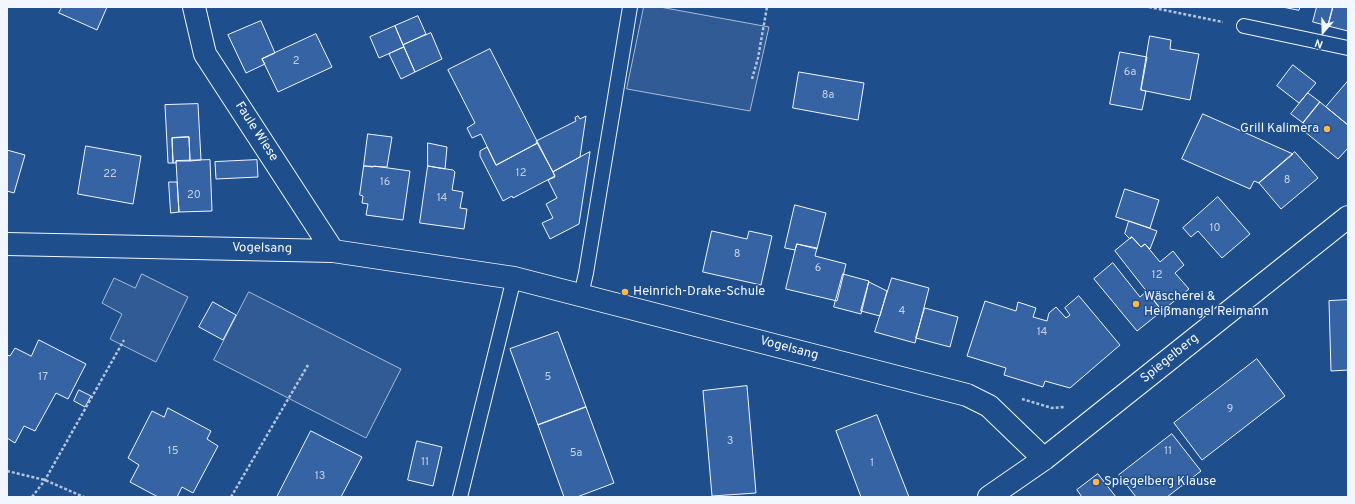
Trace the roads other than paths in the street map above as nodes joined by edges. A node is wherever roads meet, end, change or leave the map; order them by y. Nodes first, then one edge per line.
1 (194, 7) edge
2 (630, 7) edge
3 (1244, 26) road end
4 (1348, 48) edge
5 (1348, 217) edge
6 (7, 244) edge
7 (333, 251) junction
8 (514, 278) junction
9 (581, 295) junction
10 (1044, 459) junction
11 (460, 497) edge
12 (989, 497) edge

1 - 7 street, Faule Wiese
2 - 9 lane
3 - 4 lane
5 - 10 street, Spiegelberg
6 - 7 street, Vogelsang
7 - 8 street, Vogelsang
8 - 9 street, Vogelsang
8 - 11 lane
9 - 10 street, Vogelsang
10 - 12 street, Spiegelberg

